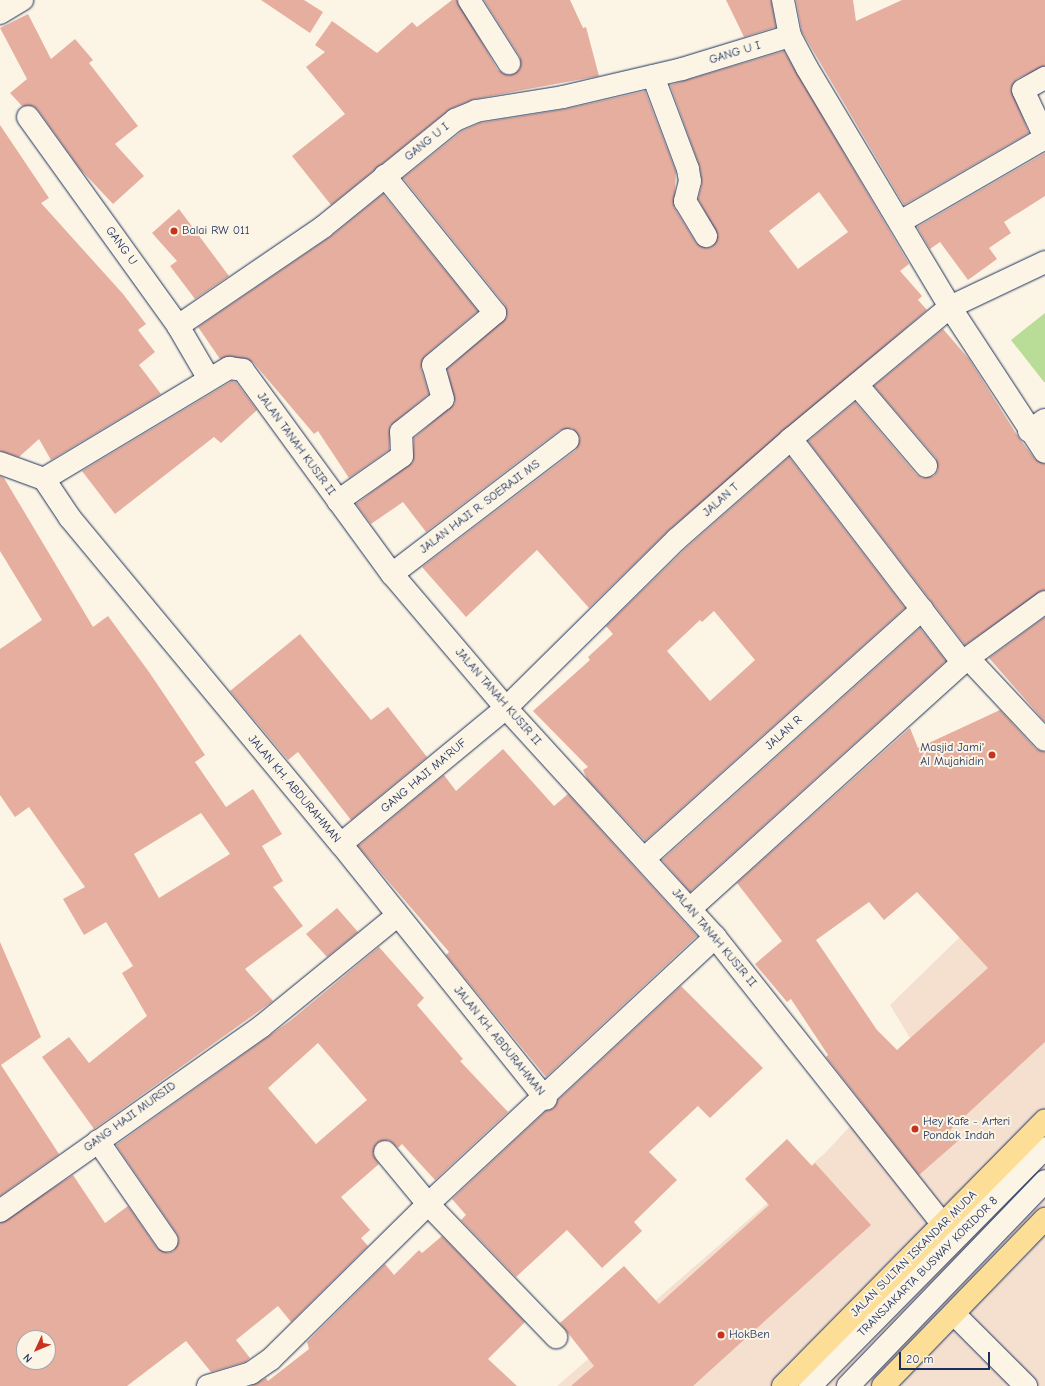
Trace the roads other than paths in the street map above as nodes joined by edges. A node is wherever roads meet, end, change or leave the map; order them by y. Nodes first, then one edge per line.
1 (22, 0) edge
2 (469, 0) edge
3 (783, 0) edge
4 (0, 13) edge
5 (790, 36) junction
6 (509, 63) dead end
7 (653, 76) junction
8 (1045, 78) edge
9 (28, 117) dead end
10 (386, 176) junction
11 (900, 222) junction
12 (706, 236) dead end
13 (1045, 262) edge
14 (950, 307) junction
15 (178, 326) junction
16 (209, 379) junction
17 (858, 386) junction
18 (1037, 426) edge
19 (791, 439) junction
20 (568, 440) dead end
21 (1045, 452) edge
22 (0, 463) edge
23 (926, 466) dead end
24 (44, 479) junction
25 (338, 501) junction
26 (392, 574) junction
27 (1045, 602) edge
28 (922, 609) junction
29 (966, 661) junction
30 (506, 708) junction
31 (1045, 740) edge
32 (341, 844) junction
33 (646, 857) junction
34 (691, 908) junction
35 (397, 916) junction
36 (715, 937) junction
37 (546, 1099) junction
38 (1045, 1120) edge
39 (98, 1140) junction
40 (1045, 1148) edge
41 (385, 1152) dead end
42 (1045, 1181) edge
43 (428, 1204) junction
44 (0, 1211) edge
45 (1045, 1219) edge
46 (943, 1225) junction
47 (166, 1240) dead end
48 (954, 1314) junction
49 (556, 1337) dead end
50 (208, 1386) edge
51 (783, 1386) edge
52 (810, 1386) edge
53 (848, 1386) edge
54 (883, 1386) edge
55 (1026, 1386) edge

1 - 4 street
2 - 6 street
3 - 5 street
5 - 7 street, GANG U I
5 - 11 street
7 - 10 street, GANG U I
7 - 12 street
8 - 11 street
9 - 15 street, GANG U
10 - 15 street, GANG U I
10 - 25 street
11 - 14 street
13 - 14 street, JALAN T
14 - 17 street, JALAN T
14 - 18 street
15 - 16 street, GANG U
16 - 24 street, JALAN TANAH KUSIR II
16 - 25 street, JALAN TANAH KUSIR II
17 - 19 street, JALAN T
17 - 23 street
18 - 21 street
19 - 28 street
19 - 30 street, JALAN T
20 - 26 street, JALAN HAJI R. SOERAJI MS
22 - 24 street
24 - 32 street, JALAN KH. ABDURAHMAN
25 - 26 street, JALAN TANAH KUSIR II
26 - 30 street, JALAN TANAH KUSIR II
27 - 29 street
28 - 29 street
28 - 33 street, JALAN R
29 - 31 street
29 - 34 street
30 - 32 street, GANG HAJI MA'RUF
30 - 33 street, JALAN TANAH KUSIR II
32 - 35 street, JALAN KH. ABDURAHMAN
33 - 34 street, JALAN TANAH KUSIR II
34 - 36 street, JALAN TANAH KUSIR II
35 - 37 street, JALAN KH. ABDURAHMAN
35 - 39 street, GANG HAJI MURSID
36 - 37 street
36 - 46 street, JALAN TANAH KUSIR II
37 - 43 street
38 - 46 highway, JALAN SULTAN ISKANDAR MUDA
39 - 44 street, GANG HAJI MURSID
39 - 47 street
40 - 52 street, TRANSJAKARTA BUSWAY KORIDOR 8
41 - 43 street
42 - 53 street, TRANSJAKARTA BUSWAY KORIDOR 8
43 - 49 street
43 - 50 street
45 - 48 highway
46 - 51 highway, JALAN SULTAN ISKANDAR MUDA
48 - 54 highway
48 - 55 street

